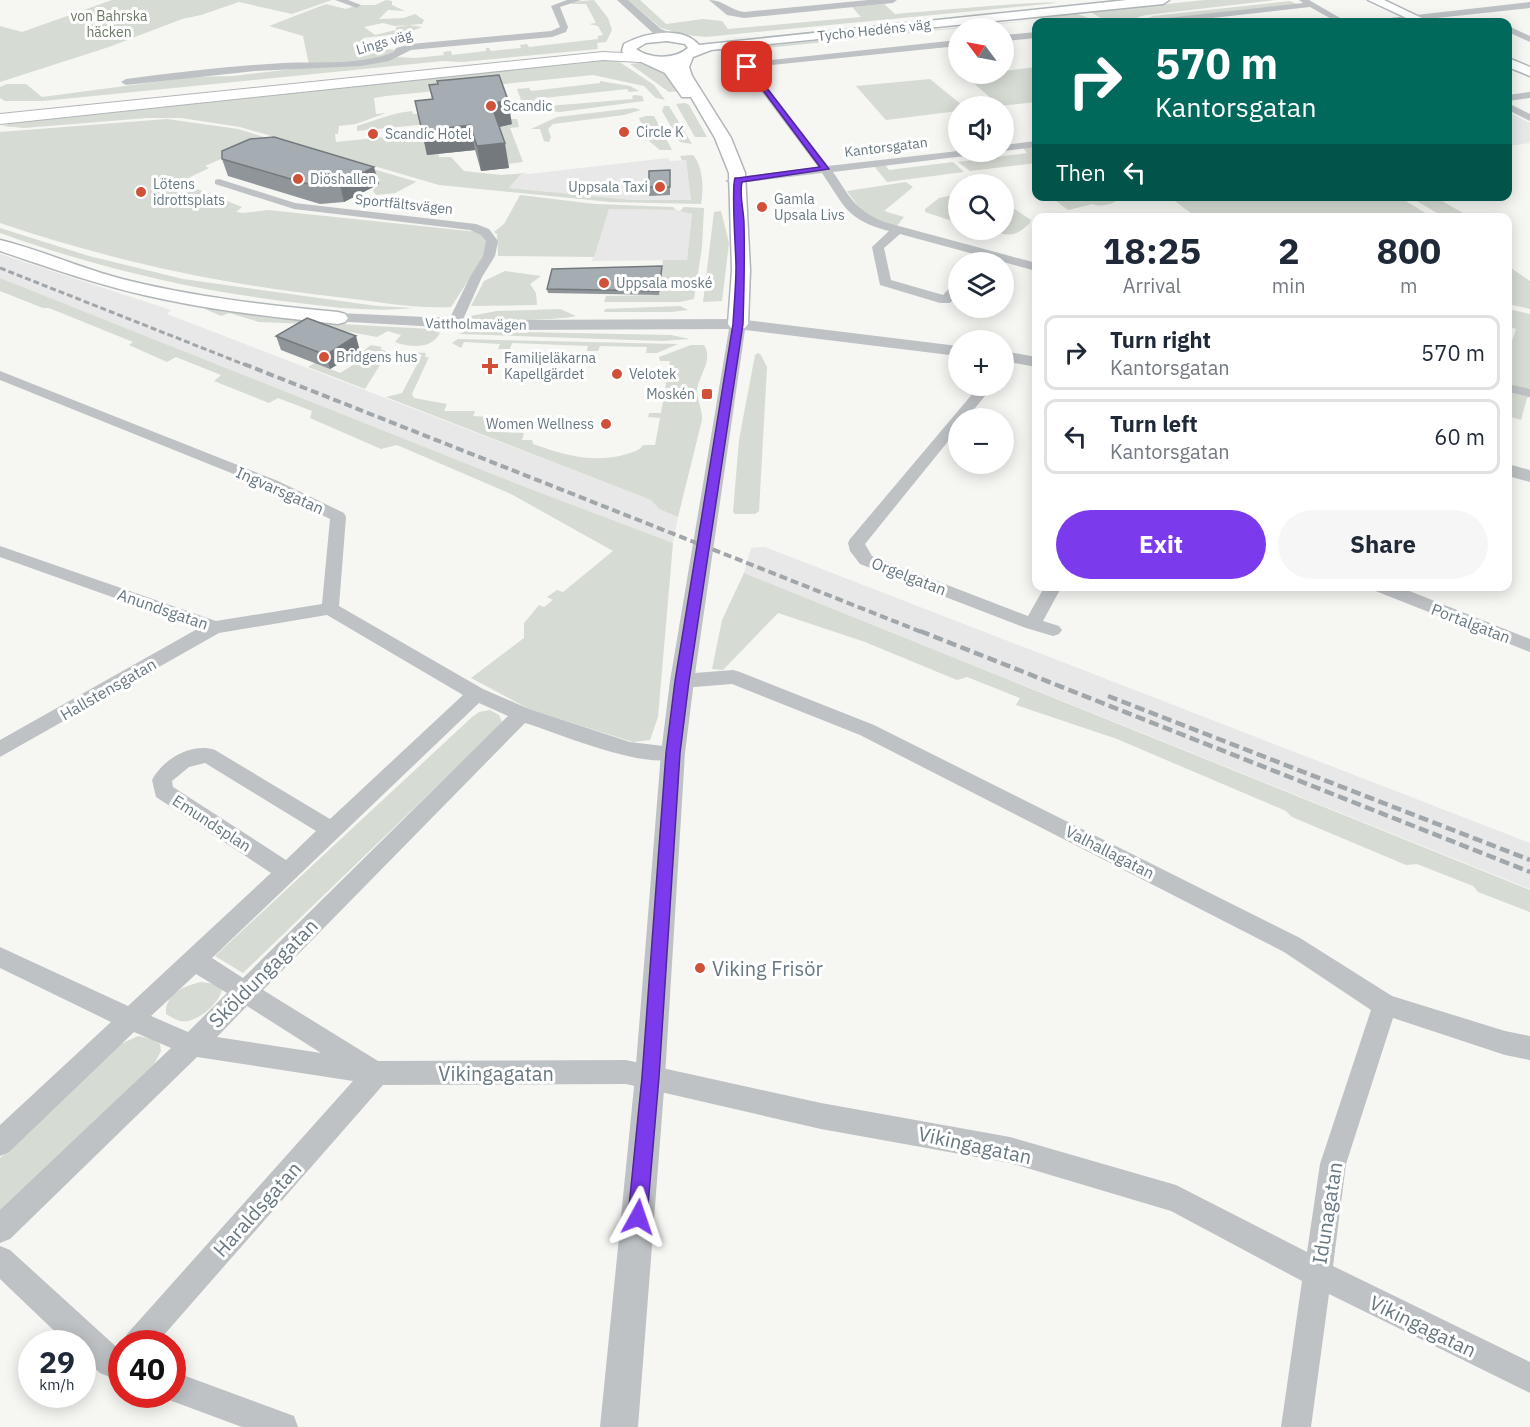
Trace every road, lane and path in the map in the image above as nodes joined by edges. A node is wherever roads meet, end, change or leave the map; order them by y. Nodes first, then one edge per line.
1 (339, 0) edge
2 (577, 0) edge
3 (612, 0) edge
4 (622, 0) edge
5 (713, 0) edge
6 (893, 0) edge
7 (1112, 0) edge
8 (1163, 0) edge
9 (1377, 1) edge
10 (1306, 3) edge
11 (1450, 4) dead end
12 (357, 5) dead end
13 (1530, 5) edge
14 (1468, 12) junction
15 (1189, 18) edge
16 (1335, 18) edge
17 (1415, 18) edge
18 (1431, 18) edge
19 (1482, 18) edge
20 (1512, 31) edge
21 (1032, 35) edge
22 (1014, 37) edge
23 (679, 38) junction
24 (1530, 39) edge
25 (948, 44) edge
26 (640, 50) junction
27 (690, 53) junction
28 (1512, 64) edge
29 (1530, 72) edge
30 (126, 82) dead end
31 (1530, 95) edge
32 (1512, 97) edge
33 (1512, 108) edge
34 (0, 112) edge
35 (1530, 118) edge
36 (0, 119) edge
37 (1032, 144) edge
38 (1014, 147) edge
39 (948, 155) edge
40 (825, 169) junction
41 (219, 182) dead end
42 (735, 182) junction
43 (898, 229) junction
44 (0, 245) edge
45 (967, 252) edge
46 (1014, 263) edge
47 (1032, 266) edge
48 (948, 297) edge
49 (338, 318) joint
50 (454, 324) junction
51 (738, 324) junction
52 (948, 350) edge
53 (1014, 360) edge
54 (1032, 362) edge
55 (0, 375) edge
56 (1512, 388) edge
57 (1530, 393) edge
58 (978, 396) edge
59 (968, 408) edge
60 (948, 432) edge
61 (1512, 471) edge
62 (1530, 476) edge
63 (0, 551) edge
64 (1051, 591) edge
65 (1392, 591) edge
66 (330, 609) junction
67 (1032, 624) junction
68 (215, 627) junction
69 (1053, 630) dead end
70 (1530, 646) edge
71 (682, 681) junction
72 (476, 694) junction
73 (522, 714) junction
74 (0, 749) edge
75 (673, 753) junction
76 (331, 830) junction
77 (287, 872) junction
78 (0, 957) edge
79 (194, 960) junction
80 (244, 992) junction
81 (1384, 1005) junction
82 (130, 1019) junction
83 (192, 1045) junction
84 (1530, 1048) edge
85 (377, 1073) junction
86 (650, 1077) junction
87 (0, 1143) edge
88 (0, 1228) edge
89 (0, 1260) edge
90 (1317, 1274) junction
91 (150, 1330) edge
92 (108, 1361) edge
93 (1530, 1378) edge
94 (186, 1391) edge
95 (283, 1427) edge
96 (619, 1427) edge
97 (1296, 1427) edge

1 - 12 street
2 - 30 street, Lings väg
3 - 26 street
4 - 23 street
5 - 6 street
7 - 23 main road, Tycho Hedéns väg
8 - 27 main road, Tycho Hedéns väg
9 - 17 main road
10 - 15 street
10 - 16 street
11 - 14 street
13 - 14 street
14 - 18 street
14 - 19 street
20 - 24 street
21 - 22 street
23 - 26 main road, Tycho Hedéns väg
23 - 27 main road
25 - 40 street
26 - 27 main road, Tycho Hedéns väg
26 - 34 main road
26 - 36 main road
26 - 42 main road
27 - 42 main road
28 - 29 main road
31 - 32 street
33 - 35 street
37 - 38 street
39 - 40 street, Kantorsgatan
40 - 42 street, Kantorsgatan
40 - 43 street
41 - 50 street, Sportfältsvägen
42 - 51 main road
43 - 45 street
43 - 48 street
44 - 49 main road, Vattholmavägen
46 - 47 street
49 - 50 street, Vattholmavägen
50 - 51 street, Vattholmavägen
51 - 52 street, Vattholmavägen
51 - 71 street
53 - 54 street
55 - 66 street, Ingvarsgatan
56 - 57 street
58 - 59 street, Orgelgatan
60 - 67 street, Orgelgatan
61 - 62 street
63 - 68 street, Anundsgatan
64 - 67 street
65 - 70 street, Portalgatan
66 - 68 street, Anundsgatan
66 - 72 street
67 - 69 street, Orgelgatan
68 - 74 street, Hallstensgatan
71 - 75 street
71 - 81 street, Valhallagatan
72 - 73 street
72 - 76 street
73 - 75 street
73 - 80 street, Sköldungagatan
75 - 86 street
76 - 77 street
76 - 77 street, Emundsplan
77 - 79 street
78 - 82 street, Vikingagatan
79 - 80 street
79 - 82 street
80 - 83 street, Sköldungagatan
80 - 85 street
81 - 84 street, Valhallagatan
81 - 90 street, Idunagatan
82 - 83 street, Vikingagatan
82 - 87 street
83 - 85 street, Vikingagatan
83 - 88 street, Sköldungagatan
85 - 86 street, Vikingagatan
85 - 91 street, Haraldsgatan
86 - 90 street, Vikingagatan
86 - 96 street
89 - 92 street
90 - 93 street, Vikingagatan
90 - 97 street, Idunagatan
94 - 95 street

